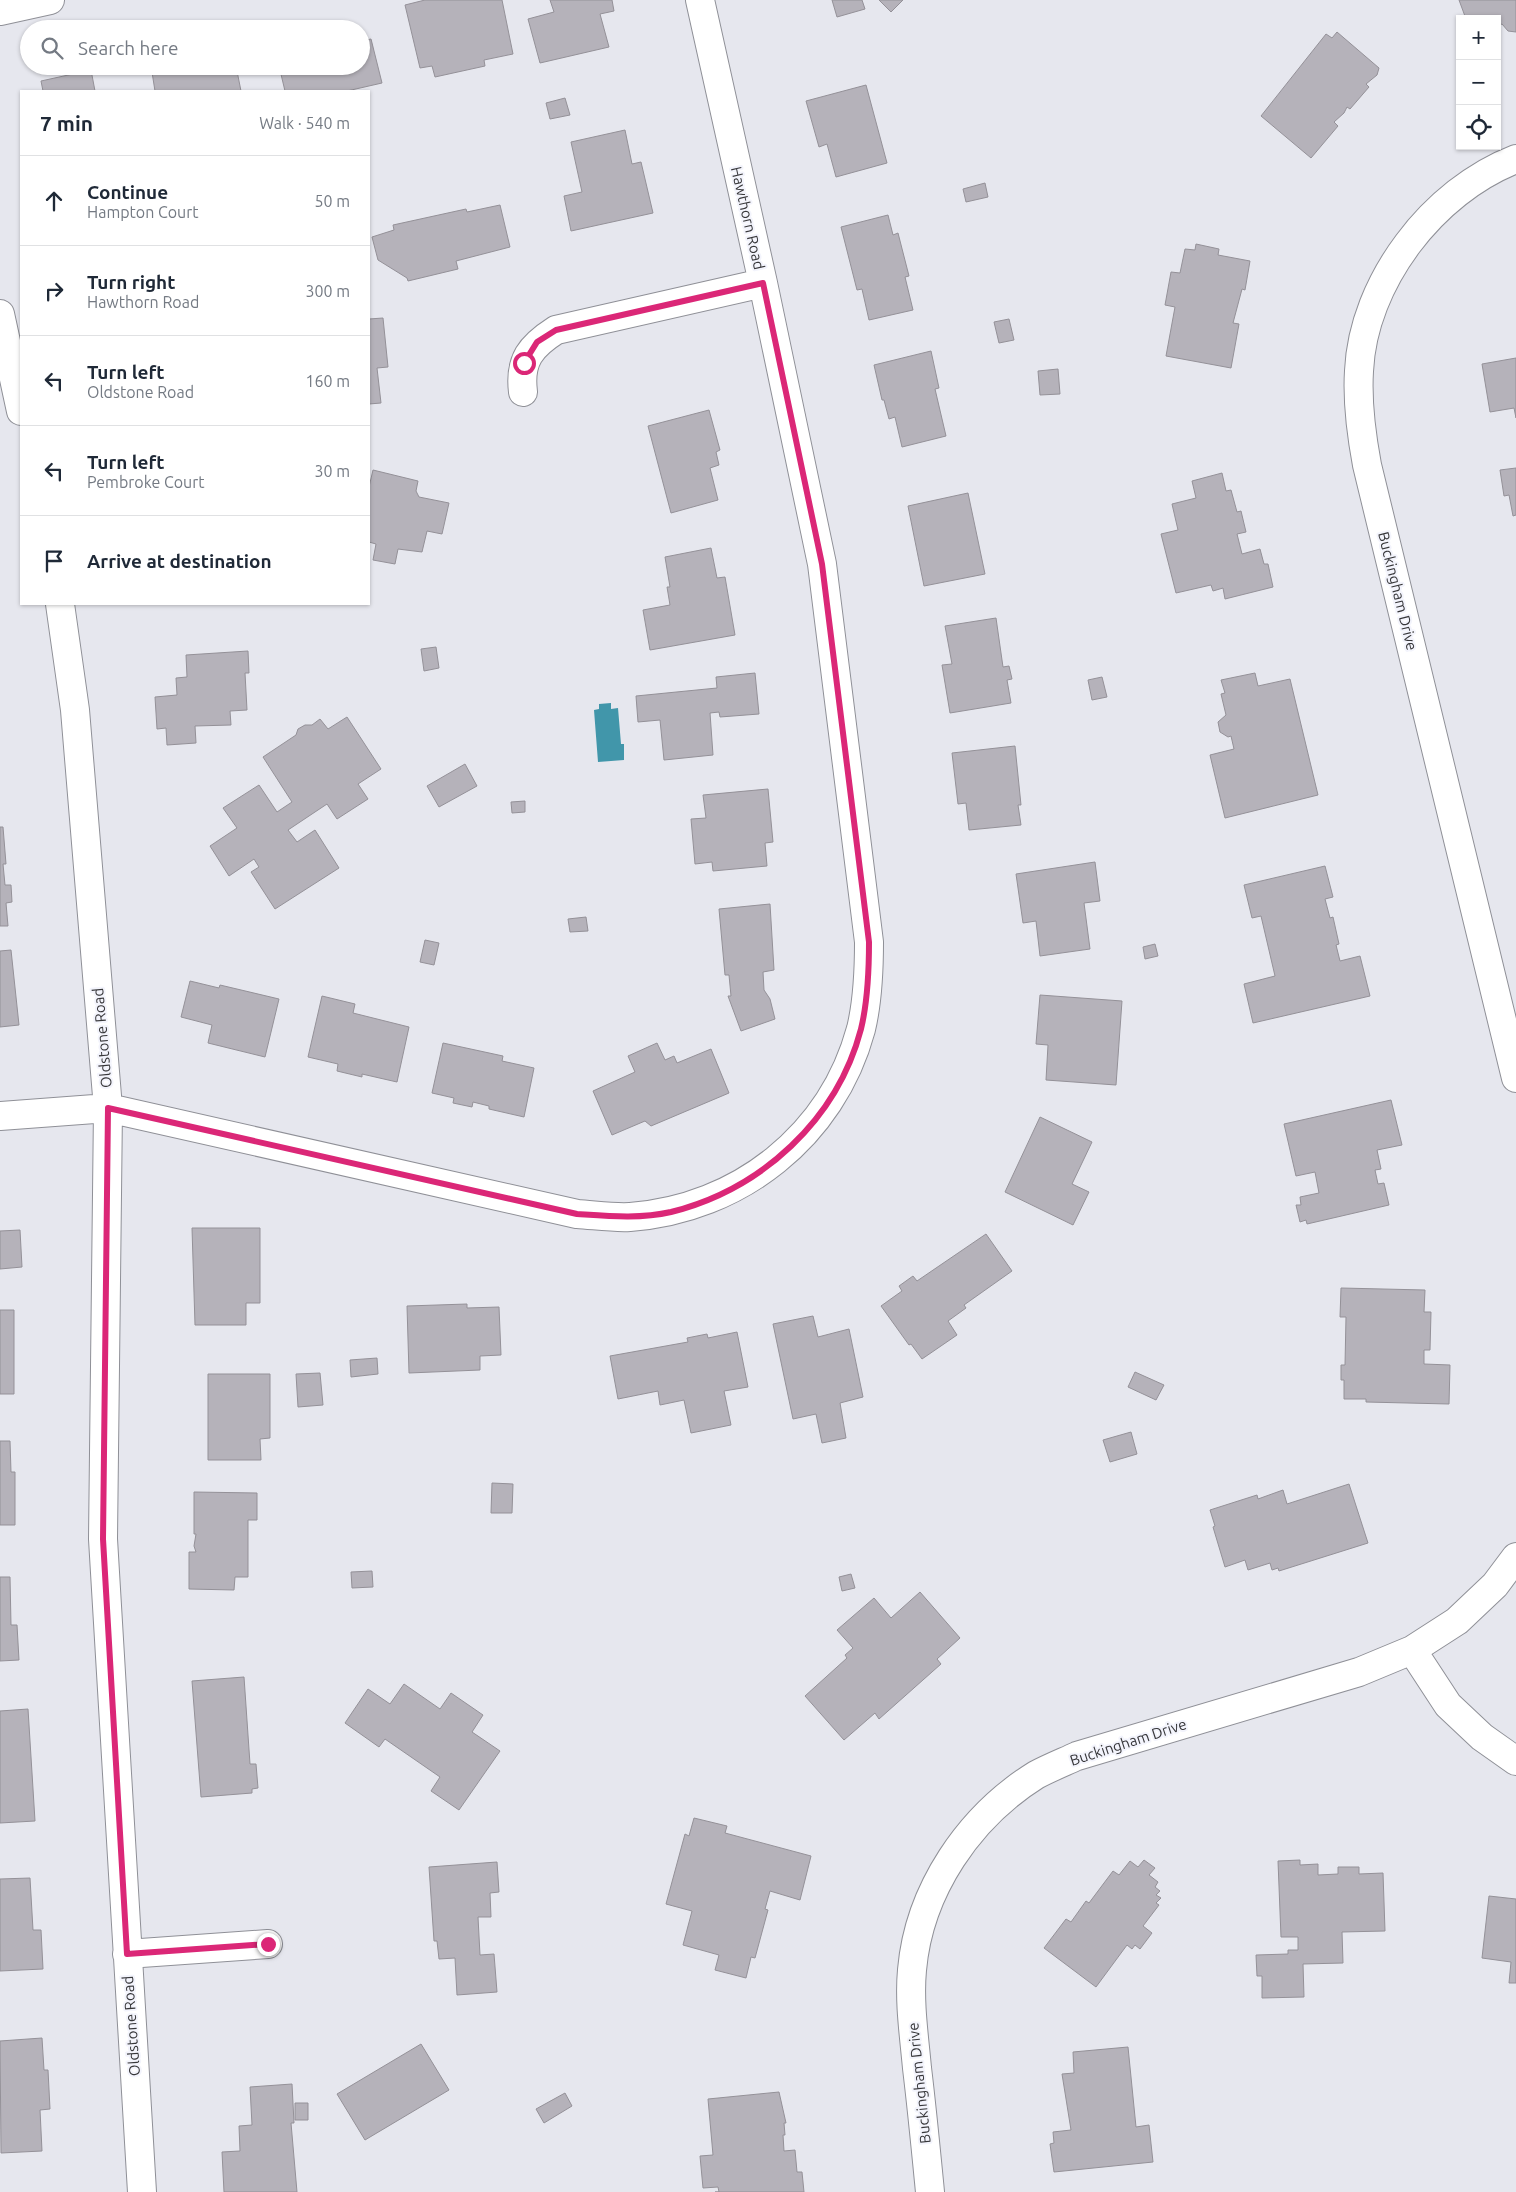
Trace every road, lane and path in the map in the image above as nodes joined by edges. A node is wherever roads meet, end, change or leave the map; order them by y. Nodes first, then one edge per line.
1 (50, 0) edge
2 (700, 0) edge
3 (0, 11) edge
4 (1516, 159) edge
5 (763, 283) junction
6 (0, 314) edge
7 (523, 392) dead end
8 (20, 406) edge
9 (60, 605) edge
10 (1516, 1078) edge
11 (108, 1108) junction
12 (0, 1116) edge
13 (1516, 1557) edge
14 (1412, 1650) junction
15 (1516, 1760) edge
16 (268, 1944) dead end
17 (127, 1954) junction
18 (142, 2192) edge
19 (930, 2192) edge

1 - 3 street
2 - 5 street, Hawthorn Road
4 - 10 street, Buckingham Drive
5 - 7 street
5 - 11 street, Hawthorn Road
6 - 8 street
9 - 11 street, Oldstone Road
11 - 12 street, Hawthorn Road
11 - 17 street, Oldstone Road
13 - 14 street, Buckingham Drive
14 - 15 street
14 - 19 street, Buckingham Drive
16 - 17 street
17 - 18 street, Oldstone Road

